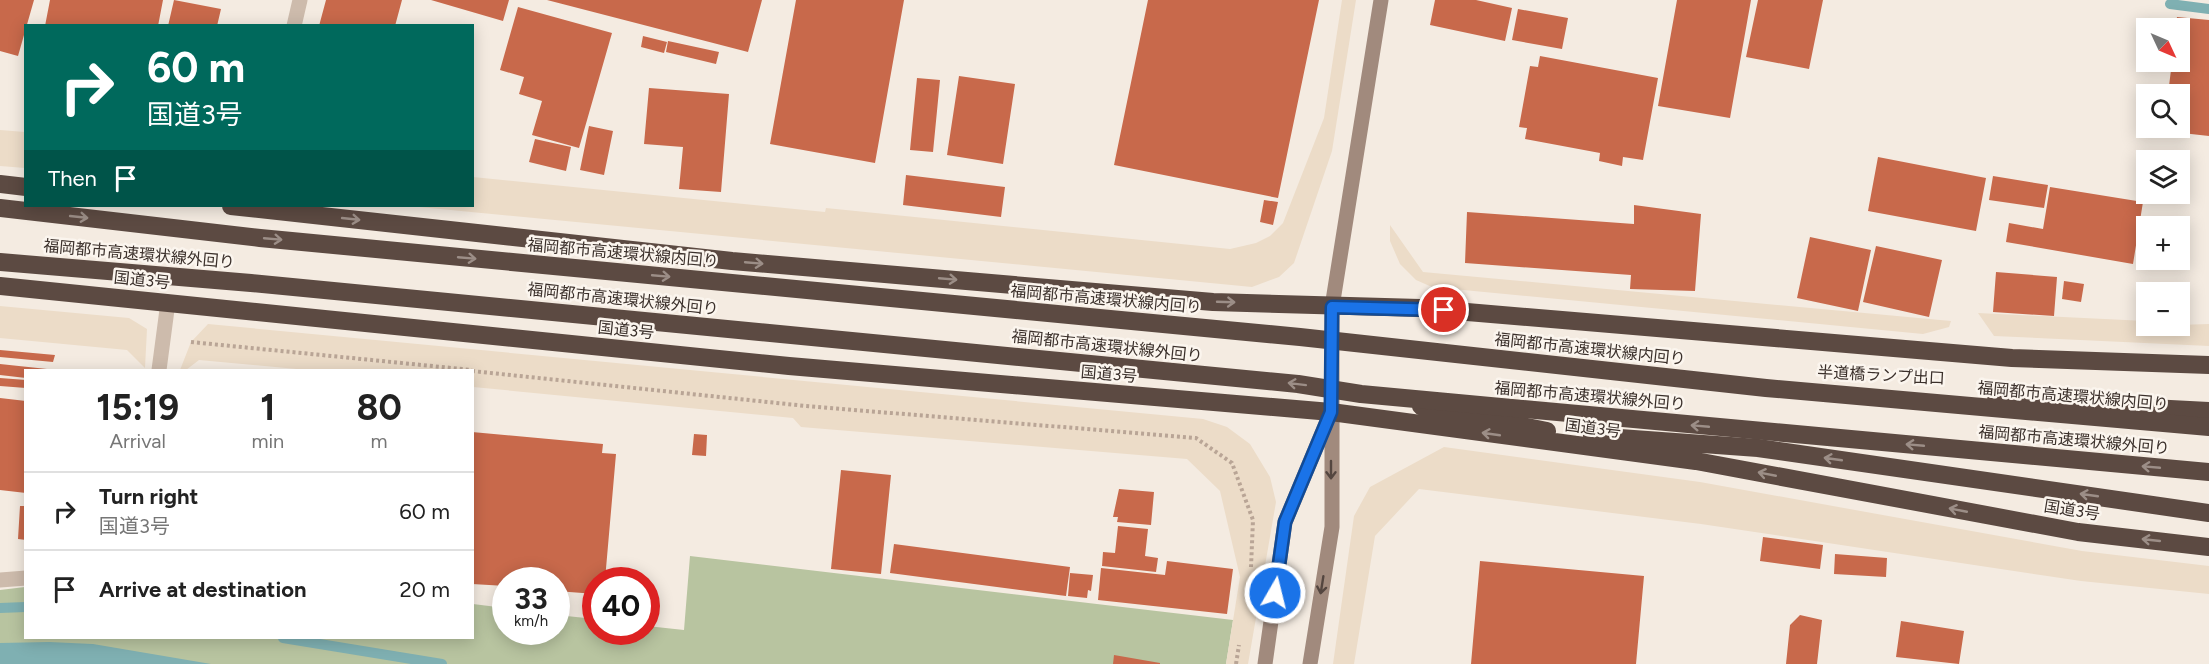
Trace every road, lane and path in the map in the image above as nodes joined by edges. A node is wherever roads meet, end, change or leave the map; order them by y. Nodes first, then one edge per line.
1 (300, 0) edge
2 (1381, 0) edge
3 (294, 24) edge
4 (0, 184) edge
5 (24, 187) edge
6 (255, 207) edge
7 (0, 208) edge
8 (0, 261) edge
9 (0, 286) edge
10 (168, 302) junction
11 (1332, 307) junction
12 (191, 342) dead end
13 (2209, 365) edge
14 (159, 369) edge
15 (453, 369) edge
16 (474, 371) edge
17 (1766, 388) junction
18 (1361, 394) junction
19 (2209, 411) edge
20 (1331, 412) junction
21 (2209, 427) edge
22 (2209, 472) edge
23 (2209, 513) edge
24 (2209, 547) edge
25 (1250, 577) dead end
26 (24, 578) edge
27 (0, 580) edge
28 (1240, 642) dead end
29 (1236, 664) edge
30 (1265, 664) edge
31 (1310, 664) edge

1 - 3 street
2 - 11 street
4 - 5 highway
6 -> 11 highway
7 -> 17 highway, 福岡都市高速環状線内回り, bridge
18 -> 8 highway, 福岡都市高速環状線外回り, bridge
9 - 10 highway, 国道3号
10 - 14 street
10 - 20 highway, 国道3号
11 - 13 highway
11 - 20 street
12 - 15 path
16 - 25 path
17 - 19 highway, 半道橋ランプ出口, bridge
17 - 21 highway, 福岡都市高速環状線内回り, bridge
22 -> 18 highway, 福岡都市高速環状線外回り, bridge
23 -> 18 highway, bridge
24 -> 20 highway, 国道3号
20 - 30 street
20 -> 31 street
26 - 27 street
28 - 29 path

